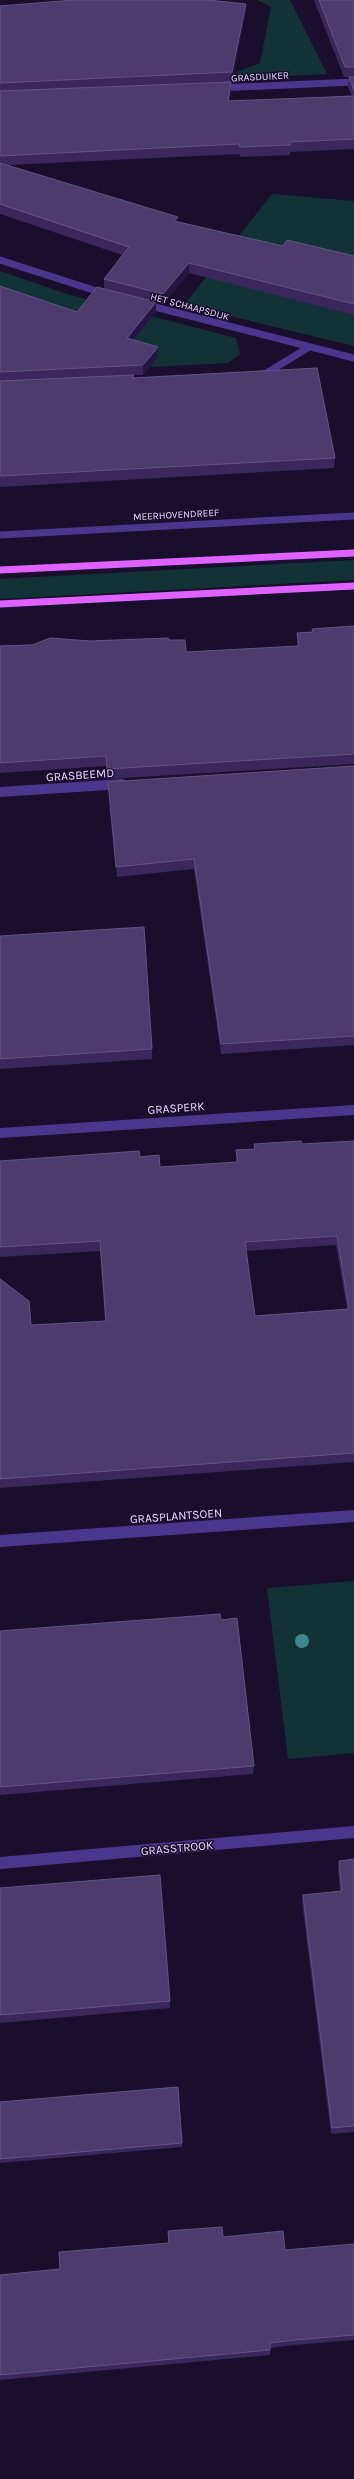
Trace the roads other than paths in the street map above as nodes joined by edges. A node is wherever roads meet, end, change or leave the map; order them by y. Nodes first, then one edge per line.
1 (354, 82) edge
2 (212, 88) edge
3 (0, 260) edge
4 (112, 296) edge
5 (134, 302) edge
6 (309, 347) junction
7 (354, 358) edge
8 (250, 375) edge
9 (354, 516) edge
10 (0, 535) edge
11 (354, 553) edge
12 (0, 570) edge
13 (354, 586) edge
14 (0, 604) edge
15 (129, 784) edge
16 (0, 792) edge
17 (354, 1110) edge
18 (0, 1133) edge
19 (354, 1516) edge
20 (0, 1541) edge
21 (354, 1832) edge
22 (0, 1863) edge

1 - 2 street, GRASDUIKER
3 - 4 street
5 - 6 street, HET SCHAAPSDIJK
6 - 7 street, HET SCHAAPSDIJK
6 - 8 street
9 - 10 street, MEERHOVENDREEF
11 - 12 main road
13 - 14 main road
15 - 16 street, GRASBEEMD
17 - 18 street, GRASPERK
19 - 20 street, GRASPLANTSOEN
21 - 22 street, GRASSTROOK

